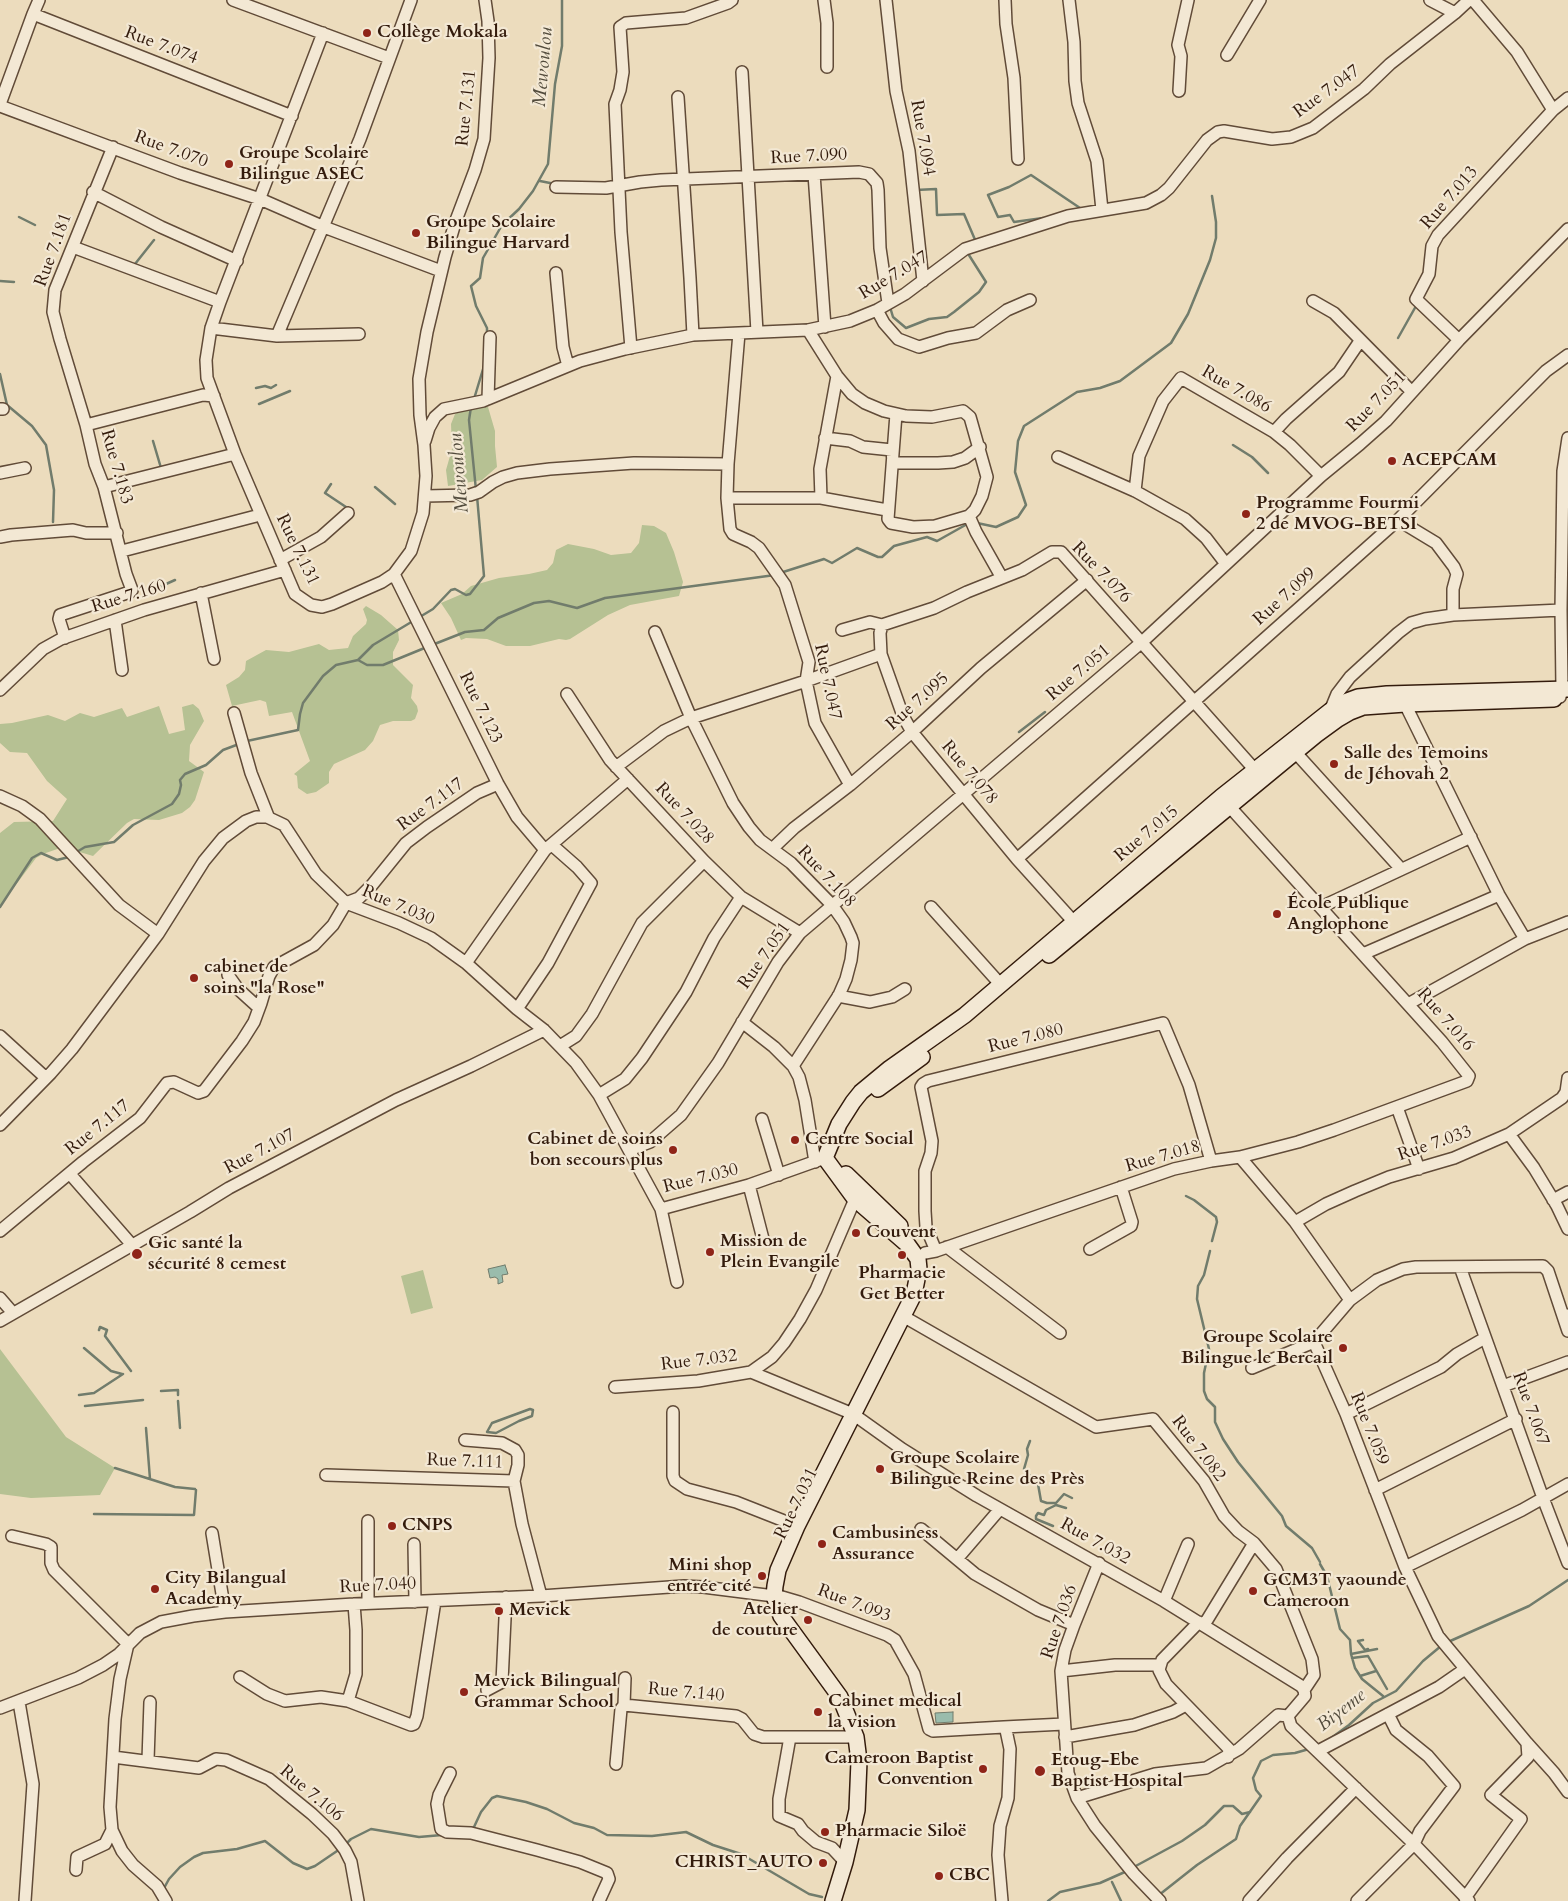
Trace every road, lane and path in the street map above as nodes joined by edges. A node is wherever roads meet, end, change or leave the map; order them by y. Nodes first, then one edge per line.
1 (39, 0) edge
2 (233, 0) edge
3 (411, 0) edge
4 (485, 0) edge
5 (732, 0) edge
6 (824, 0) edge
7 (886, 0) edge
8 (1005, 0) edge
9 (1070, 0) edge
10 (1188, 0) edge
11 (1260, 0) edge
12 (1430, 0) edge
13 (1469, 0) edge
14 (1473, 0) edge
15 (1455, 13) junction
16 (33, 14) junction
17 (323, 33) junction
18 (1227, 55) dead end
19 (389, 58) junction
20 (826, 67) dead end
21 (742, 72) dead end
22 (1180, 91) dead end
23 (678, 97) dead end
24 (1568, 98) edge
25 (0, 105) edge
26 (1553, 110) junction
27 (292, 116) junction
28 (113, 147) junction
29 (1018, 158) dead end
30 (814, 174) junction
31 (749, 178) junction
32 (682, 180) junction
33 (618, 185) junction
34 (556, 187) dead end
35 (93, 192) junction
36 (260, 199) junction
37 (1102, 210) junction
38 (324, 227) junction
39 (1568, 229) edge
40 (73, 247) junction
41 (237, 261) junction
42 (442, 271) junction
43 (556, 273) dead end
44 (923, 281) junction
45 (1030, 300) dead end
46 (1313, 301) dead end
47 (220, 302) junction
48 (888, 303) junction
49 (877, 310) junction
50 (825, 327) junction
51 (211, 328) junction
52 (808, 330) junction
53 (739, 332) junction
54 (757, 332) junction
55 (359, 334) dead end
56 (693, 335) junction
57 (277, 336) junction
58 (490, 337) dead end
59 (1459, 340) junction
60 (1360, 341) junction
61 (631, 348) junction
62 (1568, 355) edge
63 (568, 366) junction
64 (836, 376) junction
65 (1412, 392) junction
66 (214, 396) junction
67 (488, 399) junction
68 (896, 414) junction
69 (86, 425) junction
70 (1274, 432) junction
71 (825, 438) junction
72 (1568, 438) edge
73 (424, 445) junction
74 (980, 447) junction
75 (235, 454) junction
76 (1058, 457) dead end
77 (892, 462) junction
78 (728, 464) junction
79 (25, 468) dead end
80 (0, 473) edge
81 (1321, 476) junction
82 (104, 487) junction
83 (1134, 492) junction
84 (425, 496) junction
85 (727, 498) junction
86 (821, 498) junction
87 (887, 510) junction
88 (348, 513) dead end
89 (260, 514) junction
90 (969, 516) junction
91 (1398, 520) junction
92 (117, 533) junction
93 (0, 537) edge
94 (122, 551) junction
95 (1226, 564) junction
96 (283, 565) junction
97 (394, 574) junction
98 (1002, 578) junction
99 (1087, 580) junction
100 (201, 593) junction
101 (1561, 610) junction
102 (1454, 616) junction
103 (115, 620) junction
104 (882, 625) junction
105 (842, 630) dead end
106 (655, 632) dead end
107 (65, 638) junction
108 (1142, 642) junction
109 (881, 654) junction
110 (214, 659) dead end
111 (122, 670) dead end
112 (806, 682) junction
113 (0, 690) edge
114 (567, 694) dead end
115 (1565, 694) edge
116 (1193, 702) junction
117 (1405, 704) junction
118 (1330, 711) junction
119 (234, 713) dead end
120 (691, 718) junction
121 (912, 732) junction
122 (1296, 753) junction
123 (616, 767) junction
124 (1255, 770) junction
125 (628, 779) junction
126 (498, 784) junction
127 (850, 785) junction
128 (964, 794) junction
129 (0, 796) edge
130 (1229, 806) junction
131 (267, 817) junction
132 (1471, 836) junction
133 (548, 847) junction
134 (772, 849) junction
135 (1017, 859) junction
136 (704, 861) junction
137 (1401, 869) junction
138 (1500, 895) junction
139 (742, 897) junction
140 (346, 903) junction
141 (832, 906) junction
142 (931, 907) dead end
143 (1321, 907) junction
144 (1073, 921) junction
145 (1568, 922) edge
146 (800, 933) junction
147 (158, 934) junction
148 (1525, 939) junction
149 (1363, 954) junction
150 (466, 963) junction
151 (228, 975) dead end
152 (1000, 985) junction
153 (905, 990) dead end
154 (838, 996) junction
155 (1408, 1004) junction
156 (259, 1008) junction
157 (517, 1009) junction
158 (742, 1022) junction
159 (544, 1030) junction
160 (0, 1036) edge
161 (560, 1046) junction
162 (793, 1066) junction
163 (46, 1078) junction
164 (1568, 1078) edge
165 (599, 1096) junction
166 (1397, 1107) junction
167 (762, 1119) dead end
168 (0, 1125) edge
169 (1509, 1134) junction
170 (629, 1150) junction
171 (824, 1158) junction
172 (1240, 1158) junction
173 (1211, 1161) junction
174 (1419, 1169) junction
175 (70, 1174) junction
176 (779, 1175) junction
177 (749, 1185) junction
178 (1121, 1187) junction
179 (1568, 1192) edge
180 (855, 1199) junction
181 (1553, 1200) junction
182 (661, 1209) junction
183 (1295, 1222) junction
184 (1568, 1229) edge
185 (0, 1231) edge
186 (763, 1239) dead end
187 (132, 1246) junction
188 (947, 1247) junction
189 (1090, 1249) dead end
190 (931, 1252) junction
191 (1460, 1267) junction
192 (677, 1282) dead end
193 (0, 1298) edge
194 (1350, 1300) junction
195 (13, 1313) junction
196 (1566, 1317) edge
197 (908, 1319) junction
198 (0, 1321) edge
199 (1568, 1331) edge
200 (1060, 1333) dead end
201 (1485, 1338) junction
202 (1314, 1342) junction
203 (1568, 1362) edge
204 (1252, 1368) dead end
205 (751, 1372) junction
206 (1503, 1386) junction
207 (615, 1387) dead end
208 (673, 1412) dead end
209 (1346, 1414) junction
210 (856, 1417) junction
211 (1516, 1419) junction
212 (465, 1440) dead end
213 (326, 1474) dead end
214 (514, 1481) junction
215 (1568, 1484) edge
216 (1375, 1490) junction
217 (1543, 1498) junction
218 (1000, 1509) junction
219 (368, 1521) dead end
220 (797, 1526) junction
221 (921, 1528) dead end
222 (212, 1533) dead end
223 (12, 1536) dead end
224 (1254, 1543) junction
225 (414, 1544) dead end
226 (1188, 1544) dead end
227 (957, 1559) junction
228 (1099, 1563) junction
229 (1568, 1563) edge
230 (1405, 1567) junction
231 (541, 1596) junction
232 (778, 1597) junction
233 (506, 1598) junction
234 (435, 1601) junction
235 (1164, 1601) junction
236 (414, 1602) junction
237 (354, 1604) junction
238 (368, 1604) junction
239 (225, 1612) junction
240 (1201, 1623) junction
241 (1074, 1625) junction
242 (128, 1644) junction
243 (1159, 1665) junction
244 (1465, 1669) junction
245 (1061, 1671) junction
246 (240, 1677) dead end
247 (625, 1678) dead end
248 (487, 1690) dead end
249 (1304, 1690) junction
250 (348, 1701) junction
251 (19, 1702) junction
252 (150, 1702) dead end
253 (624, 1705) junction
254 (1186, 1705) junction
255 (0, 1708) edge
256 (1388, 1714) junction
257 (1288, 1716) junction
258 (1064, 1724) junction
259 (1004, 1727) junction
260 (790, 1737) junction
261 (856, 1737) junction
262 (1065, 1737) junction
263 (1527, 1743) junction
264 (1318, 1751) junction
265 (113, 1757) junction
266 (1228, 1757) junction
267 (148, 1760) junction
268 (616, 1764) dead end
269 (450, 1773) dead end
270 (1356, 1788) junction
271 (1568, 1792) edge
272 (1077, 1798) junction
273 (112, 1830) junction
274 (1414, 1844) junction
275 (845, 1862) junction
276 (76, 1870) dead end
277 (838, 1898) edge
278 (1467, 1899) edge
279 (24, 1901) edge
280 (166, 1901) edge
281 (358, 1901) edge
282 (599, 1901) edge
283 (1002, 1901) edge
284 (1160, 1901) edge
285 (1249, 1901) edge
286 (1357, 1901) edge

1 - 16 street
2 - 17 street
3 - 19 street
4 - 42 street, Rue 7.131
5 - 33 street
6 - 20 street
7 - 44 street, Rue 7.094
8 - 29 street
9 - 37 street
10 - 22 street
11 - 18 street
12 - 15 street
13 - 15 street, Rue 7.047
14 - 26 street
15 - 37 street, Rue 7.047
16 - 25 street
16 - 27 street, Rue 7.074
17 - 19 street
17 - 27 street, Rue 7.131
19 - 38 street
21 - 31 street
23 - 32 street
24 - 26 street, Rue 7.013
25 - 28 street, Rue 7.070
26 - 59 street, Rue 7.013
27 - 36 street, Rue 7.131
28 - 35 street, Rue 7.181
28 - 36 street, Rue 7.070
30 - 31 street, Rue 7.090
30 - 48 street, Rue 7.090
30 - 50 street
31 - 32 street, Rue 7.090
31 - 54 street
32 - 33 street, Rue 7.090
32 - 56 street
33 - 34 street, Rue 7.090
33 - 61 street
35 - 40 street, Rue 7.181
35 - 41 street
36 - 38 street, Rue 7.070
36 - 41 street, Rue 7.131
37 - 44 street, Rue 7.047
38 - 42 street, Rue 7.070
38 - 57 street
39 - 59 street, Rue 7.051
40 - 47 street
40 - 69 street, Rue 7.181
41 - 47 street, Rue 7.131
42 - 73 street, Rue 7.131
43 - 63 street
44 - 48 street, Rue 7.047
45 - 49 street
46 - 60 street
47 - 51 street, Rue 7.131
48 - 49 street, Rue 7.047
49 - 50 street, Rue 7.047
50 - 52 street, Rue 7.047
51 - 57 street
51 - 66 street, Rue 7.131
52 - 54 street, Rue 7.047
52 - 64 street
53 - 54 street, Rue 7.047
53 - 56 street
53 - 78 street, Rue 7.047
55 - 57 street
56 - 61 street
58 - 67 street
59 - 65 street, Rue 7.051
60 - 65 street
60 - 70 street
61 - 63 street
62 - 91 street, Rue 7.099
63 - 67 street
64 - 68 street
64 - 71 street
65 - 81 street, Rue 7.051
66 - 69 street, Rue 7.183
66 - 75 street, Rue 7.131
67 - 73 street
68 - 74 street
68 - 77 street
69 - 82 street, Rue 7.183
70 - 81 street, Rue 7.086
70 - 83 street, Rue 7.086
71 - 77 street
71 - 86 street
72 - 101 street
73 - 84 street, Rue 7.131
74 - 77 street
74 - 90 street
75 - 82 street
75 - 89 street, Rue 7.131
76 - 83 street
77 - 87 street
78 - 84 street
78 - 85 street, Rue 7.047
79 - 80 street
81 - 95 street, Rue 7.051
82 - 92 street, Rue 7.183
83 - 95 street
84 - 97 street, Rue 7.131
85 - 86 street
85 - 112 street, Rue 7.047
86 - 87 street
87 - 90 street
88 - 96 street, Rue 7.160
89 - 94 street
89 - 96 street, Rue 7.131
90 - 98 street
91 - 102 street
91 - 116 street, Rue 7.099
92 - 93 street
92 - 94 street, Rue 7.183
94 - 107 street, Rue 7.183
95 - 108 street, Rue 7.051
96 - 97 street, Rue 7.131
96 - 100 street, Rue 7.160
97 - 126 street, Rue 7.123
98 - 99 street, Rue 7.076
98 - 104 street, Rue 7.076
99 - 108 street, Rue 7.076
99 - 121 street, Rue 7.095
100 - 103 street, Rue 7.160
100 - 110 street
101 - 102 street
101 - 115 street
102 - 118 street
103 - 107 street, Rue 7.160
103 - 111 street
104 - 105 street, Rue 7.076
104 - 109 street, Rue 7.078
106 - 120 street, Rue 7.108
107 - 113 street, Rue 7.160
108 - 116 street, Rue 7.076
108 - 128 street, Rue 7.051
109 - 112 street
109 - 121 street, Rue 7.078
112 - 120 street
112 - 127 street, Rue 7.047
114 - 123 street, Rue 7.028
115 - 117 main road, Rue 7.015
115 - 118 main road, Rue 7.015
116 - 124 street, Rue 7.076
116 - 135 street, Rue 7.099
117 - 122 main road, Rue 7.015
117 - 132 street
118 - 124 main road, Rue 7.015
119 - 131 street
120 - 123 street
120 - 134 street, Rue 7.108
121 - 127 street, Rue 7.095
121 - 128 street, Rue 7.078
122 - 130 main road, Rue 7.015
122 - 137 street
123 - 125 street, Rue 7.028
124 - 144 main road, Rue 7.015
125 - 133 street
125 - 136 street, Rue 7.028
126 - 133 street, Rue 7.123
126 - 140 street, Rue 7.117
127 - 134 street, Rue 7.095
128 - 135 street, Rue 7.078
128 - 141 street, Rue 7.051
129 - 147 street
130 - 143 street, Rue 7.016
130 - 171 main road, Rue 7.015
131 - 140 street, Rue 7.030
131 - 147 street
132 - 137 street
132 - 138 street
133 - 150 street
133 - 157 street, Rue 7.123
134 - 141 street, Rue 7.108
135 - 144 street, Rue 7.078
136 - 139 street, Rue 7.028
136 - 161 street
137 - 143 street
138 - 148 street
138 - 149 street
139 - 146 street, Rue 7.028
139 - 165 street
140 - 150 street, Rue 7.030
140 - 156 street, Rue 7.117
141 - 146 street, Rue 7.051
141 - 154 street, Rue 7.108
142 - 152 street
143 - 149 street, Rue 7.016
144 - 152 main road, Rue 7.015
145 - 148 street
146 - 158 street, Rue 7.051
147 - 163 street
148 - 155 street
149 - 155 street, Rue 7.016
150 - 157 street, Rue 7.030
151 - 156 street
152 - 171 main road, Rue 7.015
153 - 154 street
154 - 162 street, Rue 7.108
155 - 166 street, Rue 7.016
156 - 175 street, Rue 7.117
157 - 159 street, Rue 7.030
158 - 162 street
158 - 170 street, Rue 7.051
159 - 161 street, Rue 7.030
159 - 187 street, Rue 7.107
160 - 163 street
161 - 165 street, Rue 7.030
162 - 171 street
163 - 168 street
164 - 169 street, Rue 7.033
165 - 170 street, Rue 7.030
166 - 172 street, Rue 7.016
166 - 174 street
167 - 176 street
169 - 174 street, Rue 7.033
169 - 181 street
170 - 182 street, Rue 7.030
171 - 176 street, Rue 7.030
171 - 180 main road, Rue 7.031
171 - 190 main road
172 - 173 street, Rue 7.018
172 - 183 street
173 - 178 street, Rue 7.018
173 - 190 street, Rue 7.080
174 - 183 street, Rue 7.033
175 - 185 street, Rue 7.117
175 - 187 street
176 - 177 street, Rue 7.030
177 - 182 street, Rue 7.030
177 - 186 street
178 - 188 street, Rue 7.018
178 - 189 street
179 - 181 street
180 - 205 street
180 - 210 main road, Rue 7.031
181 - 184 street
182 - 192 street
183 - 194 street
187 - 195 street, Rue 7.107
188 - 190 street, Rue 7.018
188 - 200 street
190 - 197 main road, Rue 7.031
191 - 194 street
191 - 196 street
191 - 201 street, Rue 7.067
193 - 195 street
194 - 202 street
195 - 198 street, Rue 7.107
196 - 199 street
197 - 210 main road, Rue 7.031
197 - 224 street, Rue 7.082
201 - 206 street, Rue 7.067
201 - 209 street
202 - 204 street
202 - 209 street, Rue 7.059
203 - 206 street
205 - 207 street, Rue 7.032
205 - 210 street, Rue 7.032
206 - 211 street, Rue 7.067
208 - 220 street
209 - 216 street, Rue 7.059
210 - 218 street, Rue 7.032
210 - 220 main road, Rue 7.031
210 - 232 main road, Rue 7.031
211 - 216 street
211 - 217 street, Rue 7.067
212 - 214 street
213 - 214 street, Rue 7.111
214 - 231 street, Rue 7.111
215 - 217 street
216 - 230 street, Rue 7.059
217 - 229 street, Rue 7.067
217 - 230 street
218 - 227 street
218 - 228 street, Rue 7.032
219 - 238 street
220 - 232 main road, Rue 7.031
221 - 227 street
222 - 239 street
223 - 242 street
224 - 240 street
224 - 249 street
225 - 236 street
226 - 235 street
227 - 241 street
228 - 235 street, Rue 7.032
228 - 241 street, Rue 7.036
230 - 244 street, Rue 7.059
231 - 232 street, Rue 7.040
231 - 233 street, Rue 7.040
232 - 259 street, Rue 7.093
232 - 261 main road
232 - 277 main road
233 - 234 street, Rue 7.040
233 - 248 street
234 - 236 street, Rue 7.040
234 - 250 street
235 - 240 street, Rue 7.032
236 - 238 street, Rue 7.040
237 - 238 street, Rue 7.040
237 - 239 street, Rue 7.040
237 - 250 street
239 - 242 street, Rue 7.040
240 - 243 street
240 - 249 street, Rue 7.032
241 - 245 street, Rue 7.036
242 - 251 street, Rue 7.040
242 - 265 street
243 - 245 street
243 - 254 street
244 - 256 street
244 - 263 street, Rue 7.059
245 - 258 street, Rue 7.036
246 - 250 street
247 - 253 street
249 - 257 street
251 - 255 street, Rue 7.040
251 - 279 street
252 - 267 street
253 - 260 street, Rue 7.140
253 - 268 street, Rue 7.140
254 - 262 street
254 - 266 street
256 - 264 street
256 - 274 street
257 - 264 street
257 - 266 street
258 - 259 street
258 - 262 street, Rue 7.036
259 - 283 street
260 - 261 street, Rue 7.140
260 - 275 street
261 - 275 main road
262 - 272 street, Rue 7.036
263 - 271 street, Rue 7.059
263 - 278 street
264 - 270 street
265 - 267 street, Rue 7.106
265 - 273 street
266 - 272 street
267 - 281 street, Rue 7.106
269 - 282 street
270 - 274 street
270 - 285 street
272 - 284 street, Rue 7.036
273 - 276 street
273 - 280 street
274 - 278 street
274 - 286 street
275 - 277 main road

